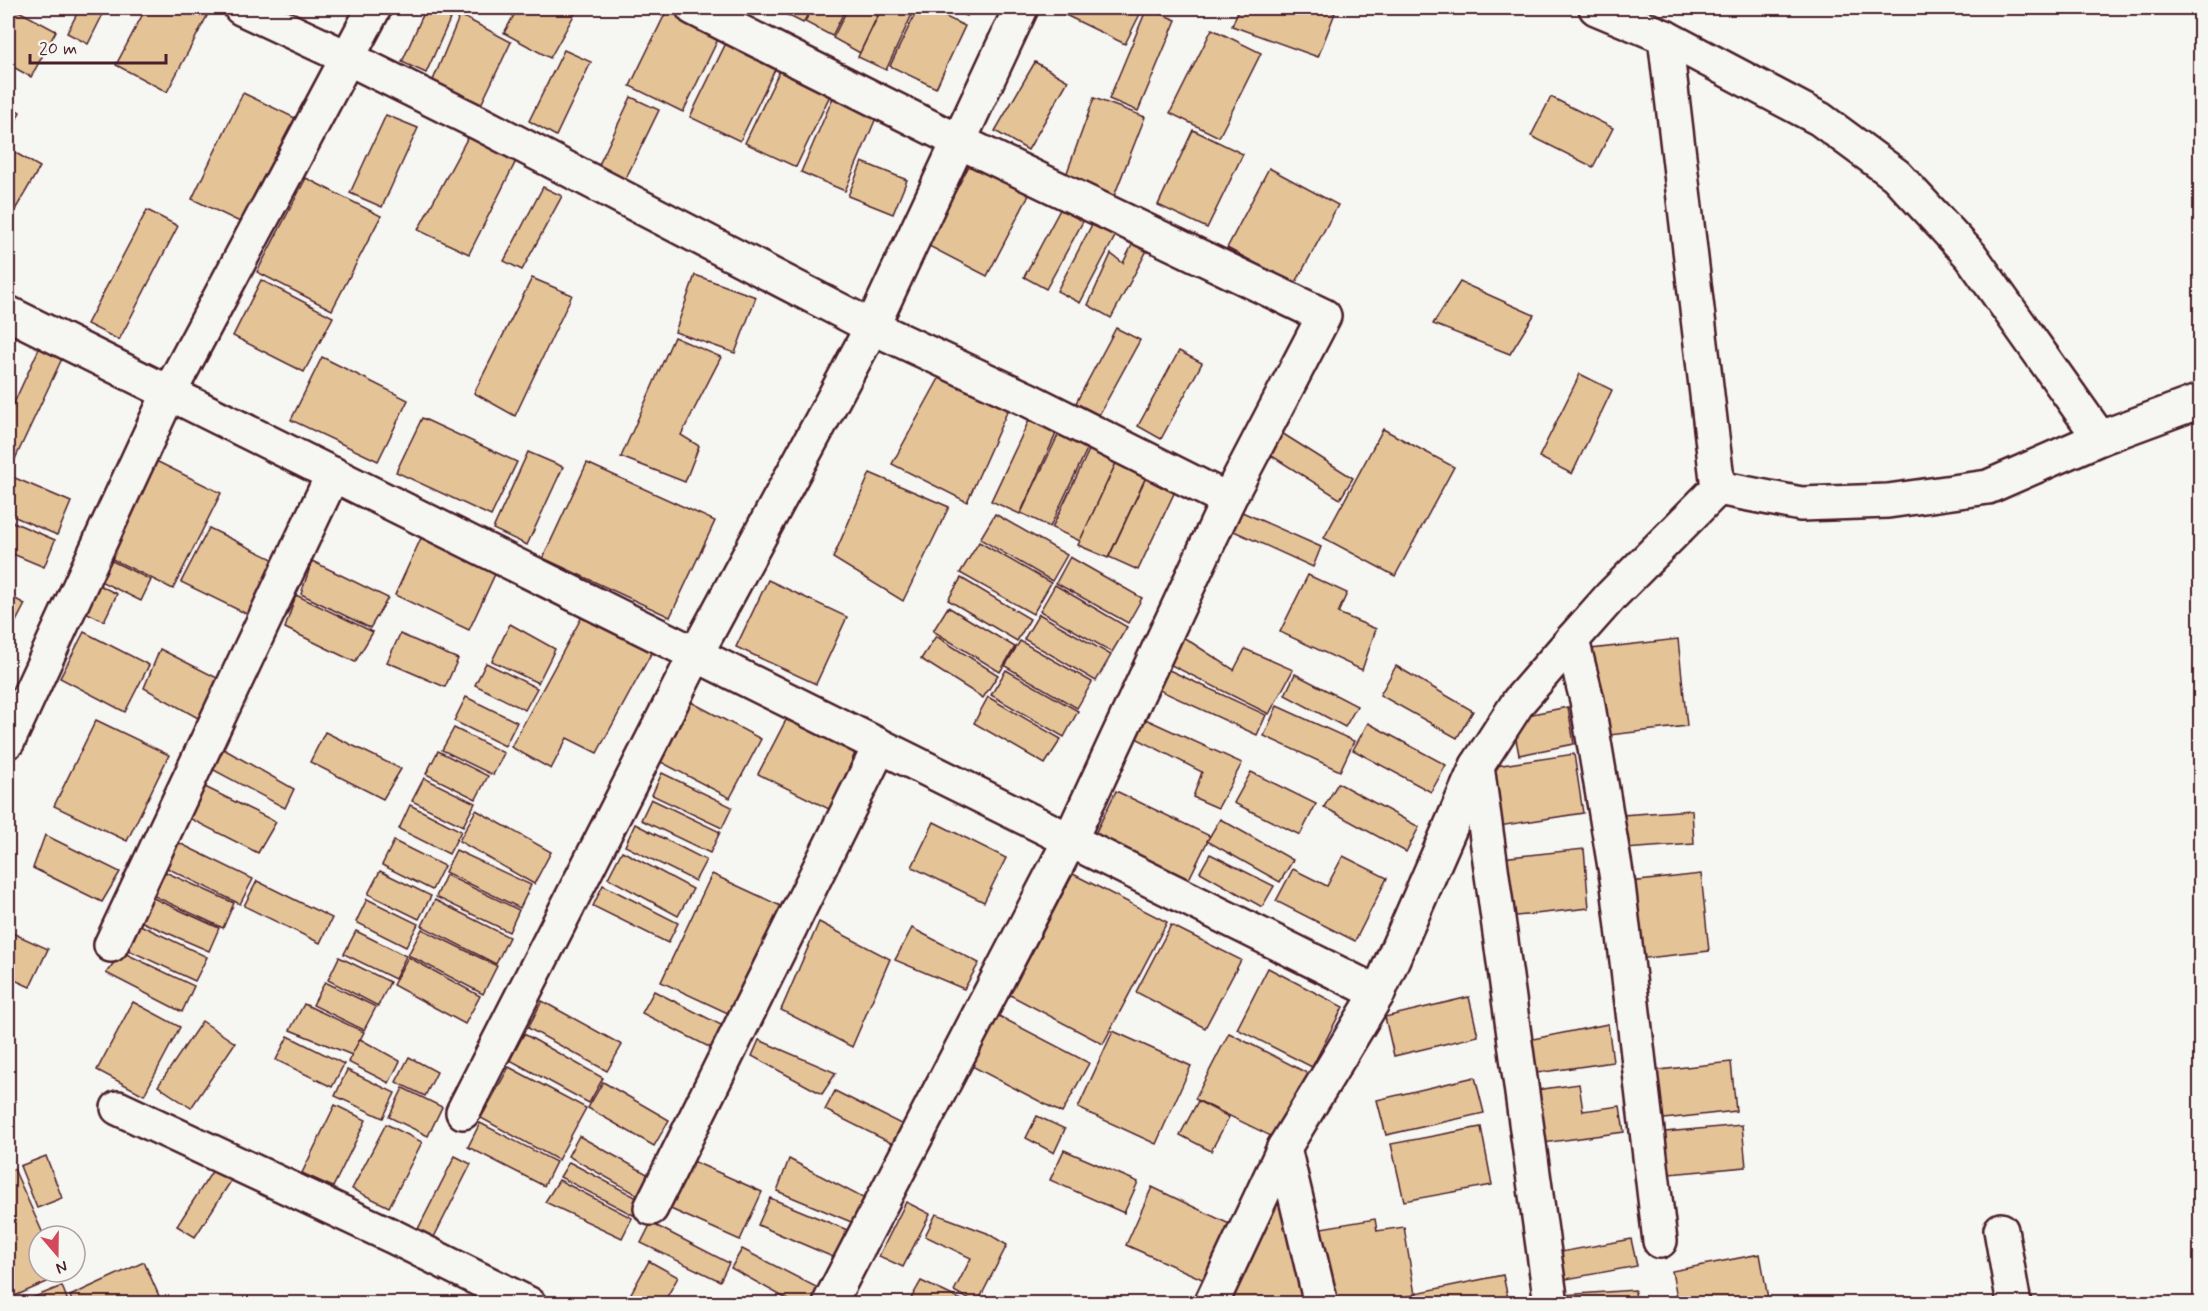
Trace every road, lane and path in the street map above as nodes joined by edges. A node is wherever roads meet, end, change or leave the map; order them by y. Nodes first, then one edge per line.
1 (242, 8) edge
2 (374, 8) edge
3 (693, 8) edge
4 (1021, 8) edge
5 (1596, 8) edge
6 (1665, 37) junction
7 (348, 58) junction
8 (958, 141) junction
9 (8, 313) edge
10 (872, 327) junction
11 (169, 393) junction
12 (2200, 401) edge
13 (2100, 438) junction
14 (333, 474) junction
15 (1718, 488) junction
16 (1228, 500) junction
17 (1572, 640) junction
18 (696, 654) junction
19 (8, 741) edge
20 (880, 746) junction
21 (1477, 766) junction
22 (1070, 840) junction
23 (111, 945) dead end
24 (1378, 993) junction
25 (118, 1108) dead end
26 (463, 1112) dead end
27 (1284, 1148) junction
28 (651, 1208) dead end
29 (2001, 1230) dead end
30 (1660, 1241) dead end
31 (831, 1300) dead end
32 (530, 1304) edge
33 (1211, 1304) edge
34 (1321, 1304) edge
35 (1551, 1304) edge
36 (2014, 1304) edge

1 - 7 street
2 - 7 street
3 - 8 street
4 - 8 street
5 - 6 street
6 - 13 street
6 - 15 street
7 - 10 street
7 - 11 street
8 - 10 street
8 - 16 street
9 - 11 street
10 - 16 street
10 - 18 street
11 - 14 street
11 - 19 street
12 - 13 street
13 - 15 street
14 - 18 street
14 - 23 street
15 - 17 street
16 - 22 street
17 - 21 street
17 - 30 street
18 - 20 street
18 - 26 street
20 - 22 street
20 - 28 street
21 - 24 street
21 - 35 street
22 - 24 street
22 - 31 street
24 - 27 street
25 - 32 street
27 - 33 street
27 - 34 street
29 - 36 street

